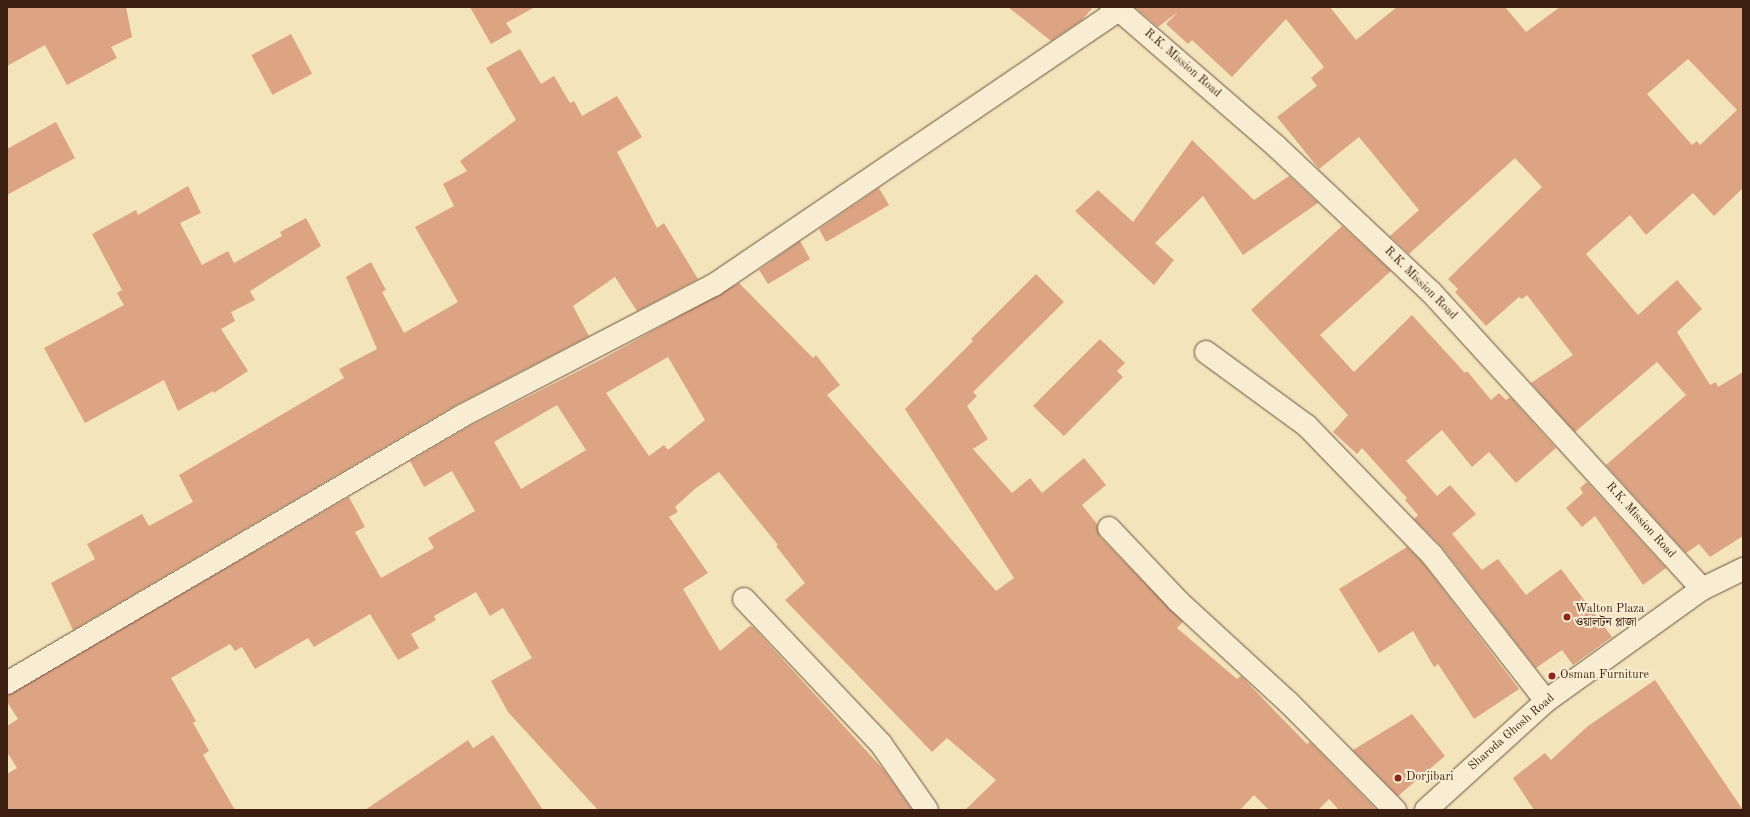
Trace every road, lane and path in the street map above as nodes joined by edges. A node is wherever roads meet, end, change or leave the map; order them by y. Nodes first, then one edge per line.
1 (1115, 8) edge
2 (1206, 352) dead end
3 (1110, 528) dead end
4 (1743, 569) edge
5 (1702, 589) junction
6 (744, 599) dead end
7 (7, 683) edge
8 (1546, 701) junction
9 (927, 810) edge
10 (1395, 810) edge
11 (1426, 810) edge

1 - 5 street, R.K. Mission Road
1 - 7 street
2 - 8 street
3 - 10 street
4 - 5 street, Sharoda Ghosh Road
5 - 8 street, Sharoda Ghosh Road
6 - 9 street
8 - 11 street, Sharoda Ghosh Road

